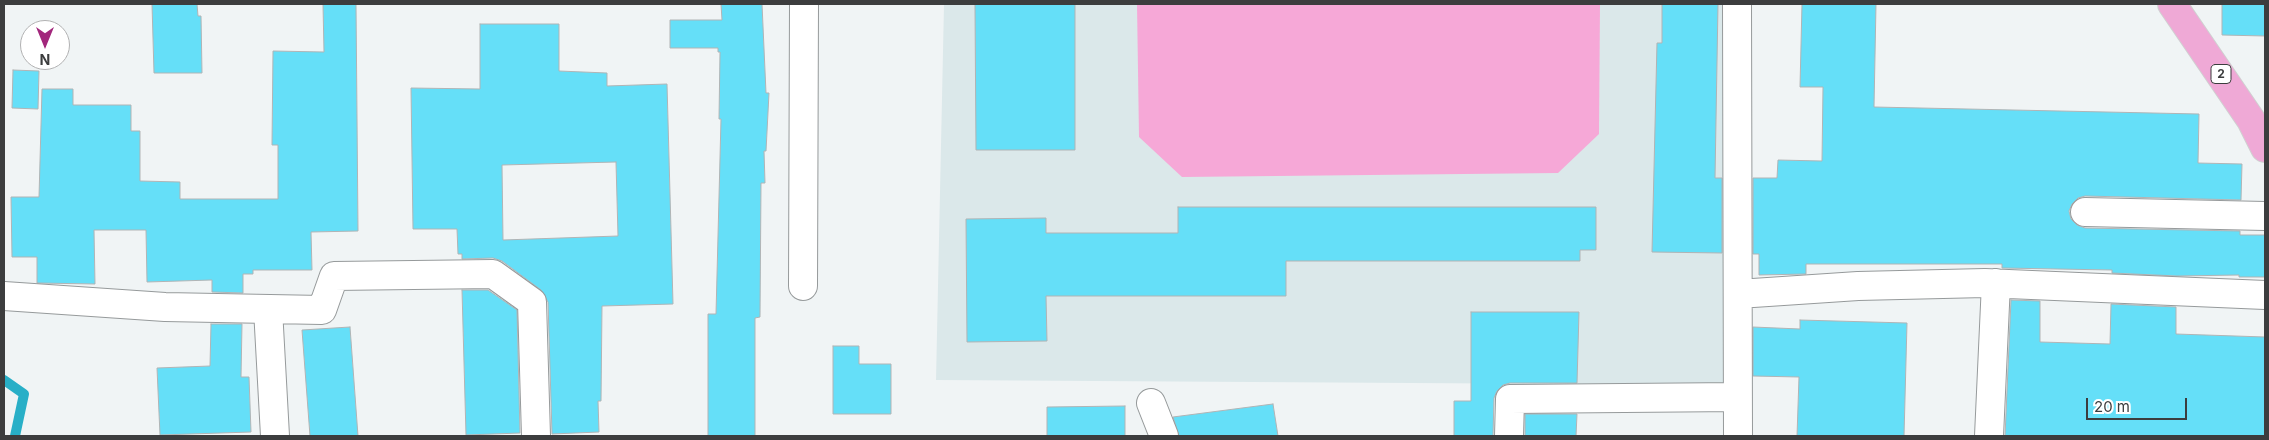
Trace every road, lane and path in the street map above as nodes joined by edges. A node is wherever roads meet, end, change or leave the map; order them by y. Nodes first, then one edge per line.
1 (804, 4) edge
2 (1738, 4) edge
3 (2172, 4) edge
4 (2265, 148) edge
5 (2085, 212) dead end
6 (2265, 216) edge
7 (1996, 283) junction
8 (802, 286) dead end
9 (1738, 294) junction
10 (2265, 295) edge
11 (4, 296) edge
12 (268, 309) junction
13 (1737, 397) junction
14 (1151, 403) dead end
15 (275, 436) edge
16 (536, 436) edge
17 (1164, 436) edge
18 (1509, 436) edge
19 (1738, 436) edge
20 (1989, 436) edge

1 - 8 street
2 - 9 street
3 - 4 main road, 2
5 - 6 street
7 - 9 street
7 - 10 street
7 - 20 street
9 - 13 street
11 - 12 street
12 - 15 street
12 - 16 street
13 - 18 street
13 - 19 street
14 - 17 street

